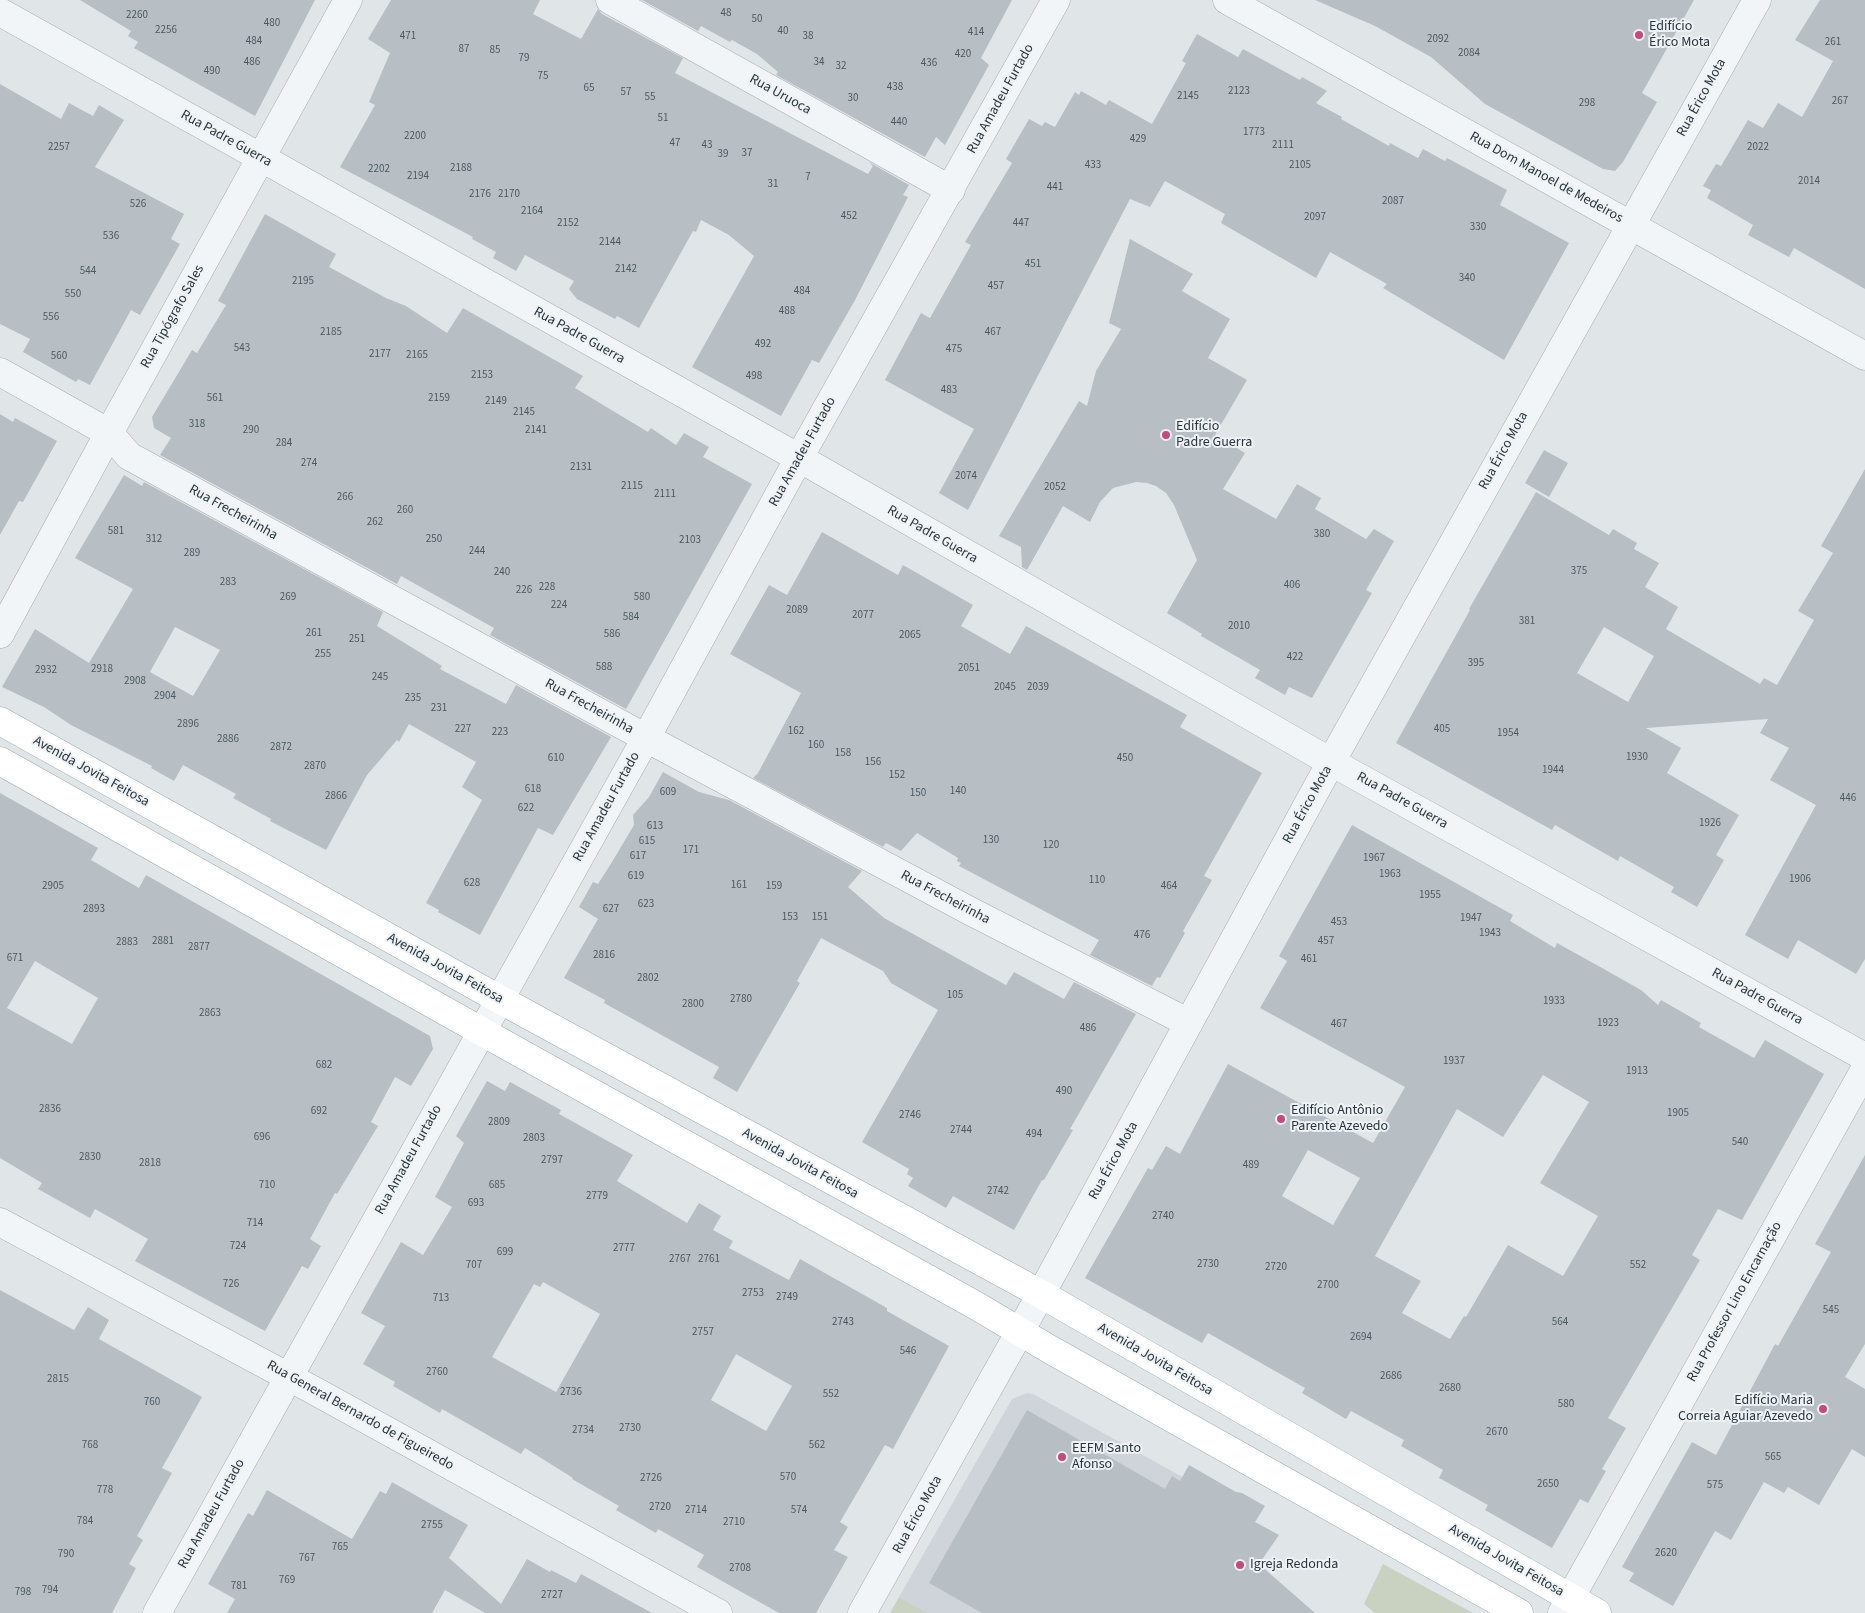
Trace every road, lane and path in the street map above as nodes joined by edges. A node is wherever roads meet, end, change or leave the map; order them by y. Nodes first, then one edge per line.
1 (348, 0) edge
2 (610, 0) edge
3 (1056, 0) edge
4 (1227, 0) edge
5 (1757, 0) edge
6 (0, 12) edge
7 (260, 159) junction
8 (950, 190) junction
9 (1630, 225) junction
10 (1865, 356) edge
11 (0, 372) edge
12 (109, 433) junction
13 (798, 458) junction
14 (0, 634) edge
15 (0, 721) edge
16 (646, 738) junction
17 (0, 761) edge
18 (1331, 762) junction
19 (499, 999) junction
20 (1189, 1023) junction
21 (481, 1030) junction
22 (1865, 1057) edge
23 (1865, 1069) edge
24 (0, 1222) edge
25 (1041, 1294) junction
26 (1019, 1332) junction
27 (289, 1377) junction
28 (1566, 1605) edge
29 (157, 1613) edge
30 (718, 1613) edge
31 (862, 1613) edge
32 (1519, 1613) edge
33 (1597, 1613) edge

1 - 7 street, Rua Tipógrafo Sales
2 - 8 street, Rua Uruoca
3 - 8 street, Rua Amadeu Furtado
4 - 9 street, Rua Dom Manoel de Medeiros
5 - 9 street, Rua Érico Mota
6 - 7 street, Rua Padre Guerra
7 - 12 street, Rua Tipógrafo Sales
7 - 13 street, Rua Padre Guerra
8 - 13 street, Rua Amadeu Furtado
9 - 10 street, Rua Dom Manoel de Medeiros
9 - 18 street, Rua Érico Mota
11 - 12 street, Rua Frecheirinha
12 - 14 street, Rua Tipógrafo Sales
12 - 16 street, Rua Frecheirinha
13 - 16 street, Rua Amadeu Furtado
13 - 18 street, Rua Padre Guerra
15 - 19 main road, Avenida Jovita Feitosa
16 - 19 street, Rua Amadeu Furtado
16 - 20 street, Rua Frecheirinha
17 - 21 main road
18 - 20 street, Rua Érico Mota
18 - 22 street, Rua Padre Guerra
19 - 21 street, Rua Amadeu Furtado
19 - 25 main road, Avenida Jovita Feitosa
20 - 25 street, Rua Érico Mota
21 - 26 main road
21 - 27 street, Rua Amadeu Furtado
23 - 28 street, Rua Professor Lino Encarnação
24 - 27 street, Rua General Bernardo de Figueiredo
25 - 26 street, Rua Érico Mota
25 - 28 main road, Avenida Jovita Feitosa
26 - 31 street, Rua Érico Mota
26 - 32 main road
27 - 29 street, Rua Amadeu Furtado
27 - 30 street, Rua General Bernardo de Figueiredo
28 - 33 main road, Avenida Jovita Feitosa

